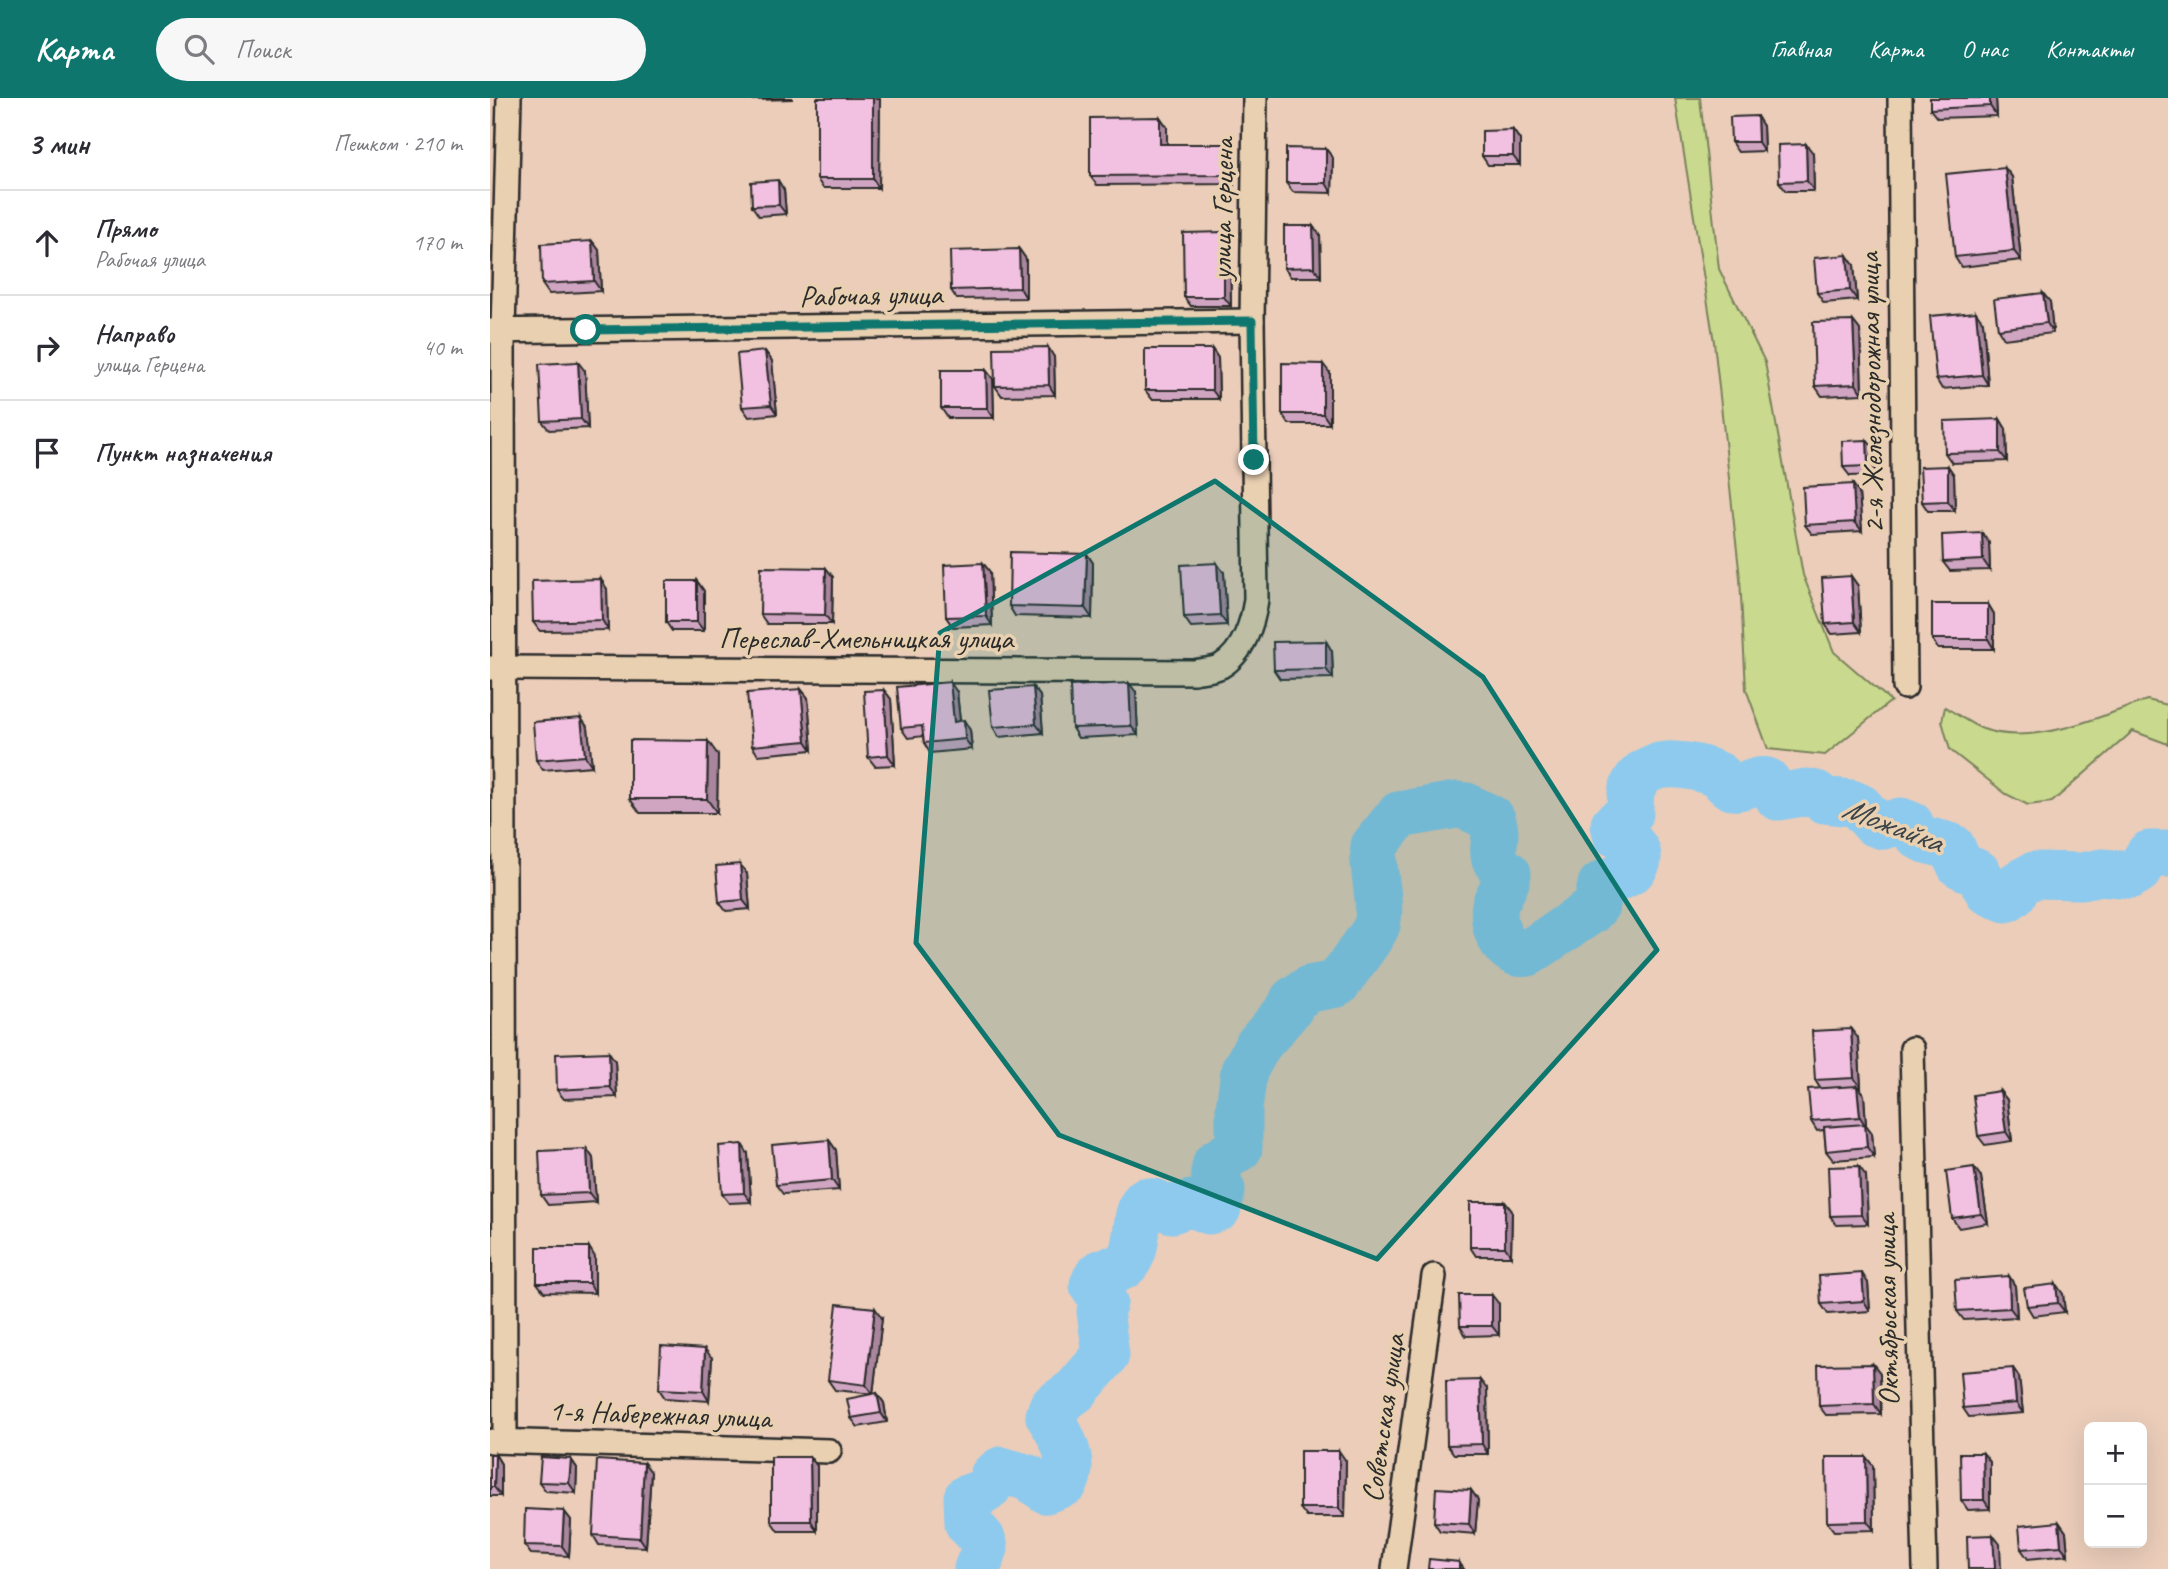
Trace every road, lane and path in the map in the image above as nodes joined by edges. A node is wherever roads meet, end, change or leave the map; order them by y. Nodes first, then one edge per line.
1 (509, 98) edge
2 (1255, 98) edge
3 (1900, 98) edge
4 (1252, 321) junction
5 (497, 331) edge
6 (1235, 651) joint
7 (497, 668) edge
8 (1905, 687) dead end
9 (1912, 1049) dead end
10 (1434, 1276) dead end
11 (498, 1441) edge
12 (829, 1451) dead end
13 (1395, 1569) edge
14 (1925, 1569) edge

1 - 5 street
2 - 4 street, улица Герцена
3 - 8 street, 2-я Железнодорожная улица
4 - 5 street, Рабочая улица
4 - 6 street, улица Герцена
5 - 7 street
6 - 7 street, Переслав-Хмельницкая улица
7 - 11 street
9 - 14 street, Октябрьская улица
10 - 13 street, Советская улица
11 - 12 street, 1-я Набережная улица

